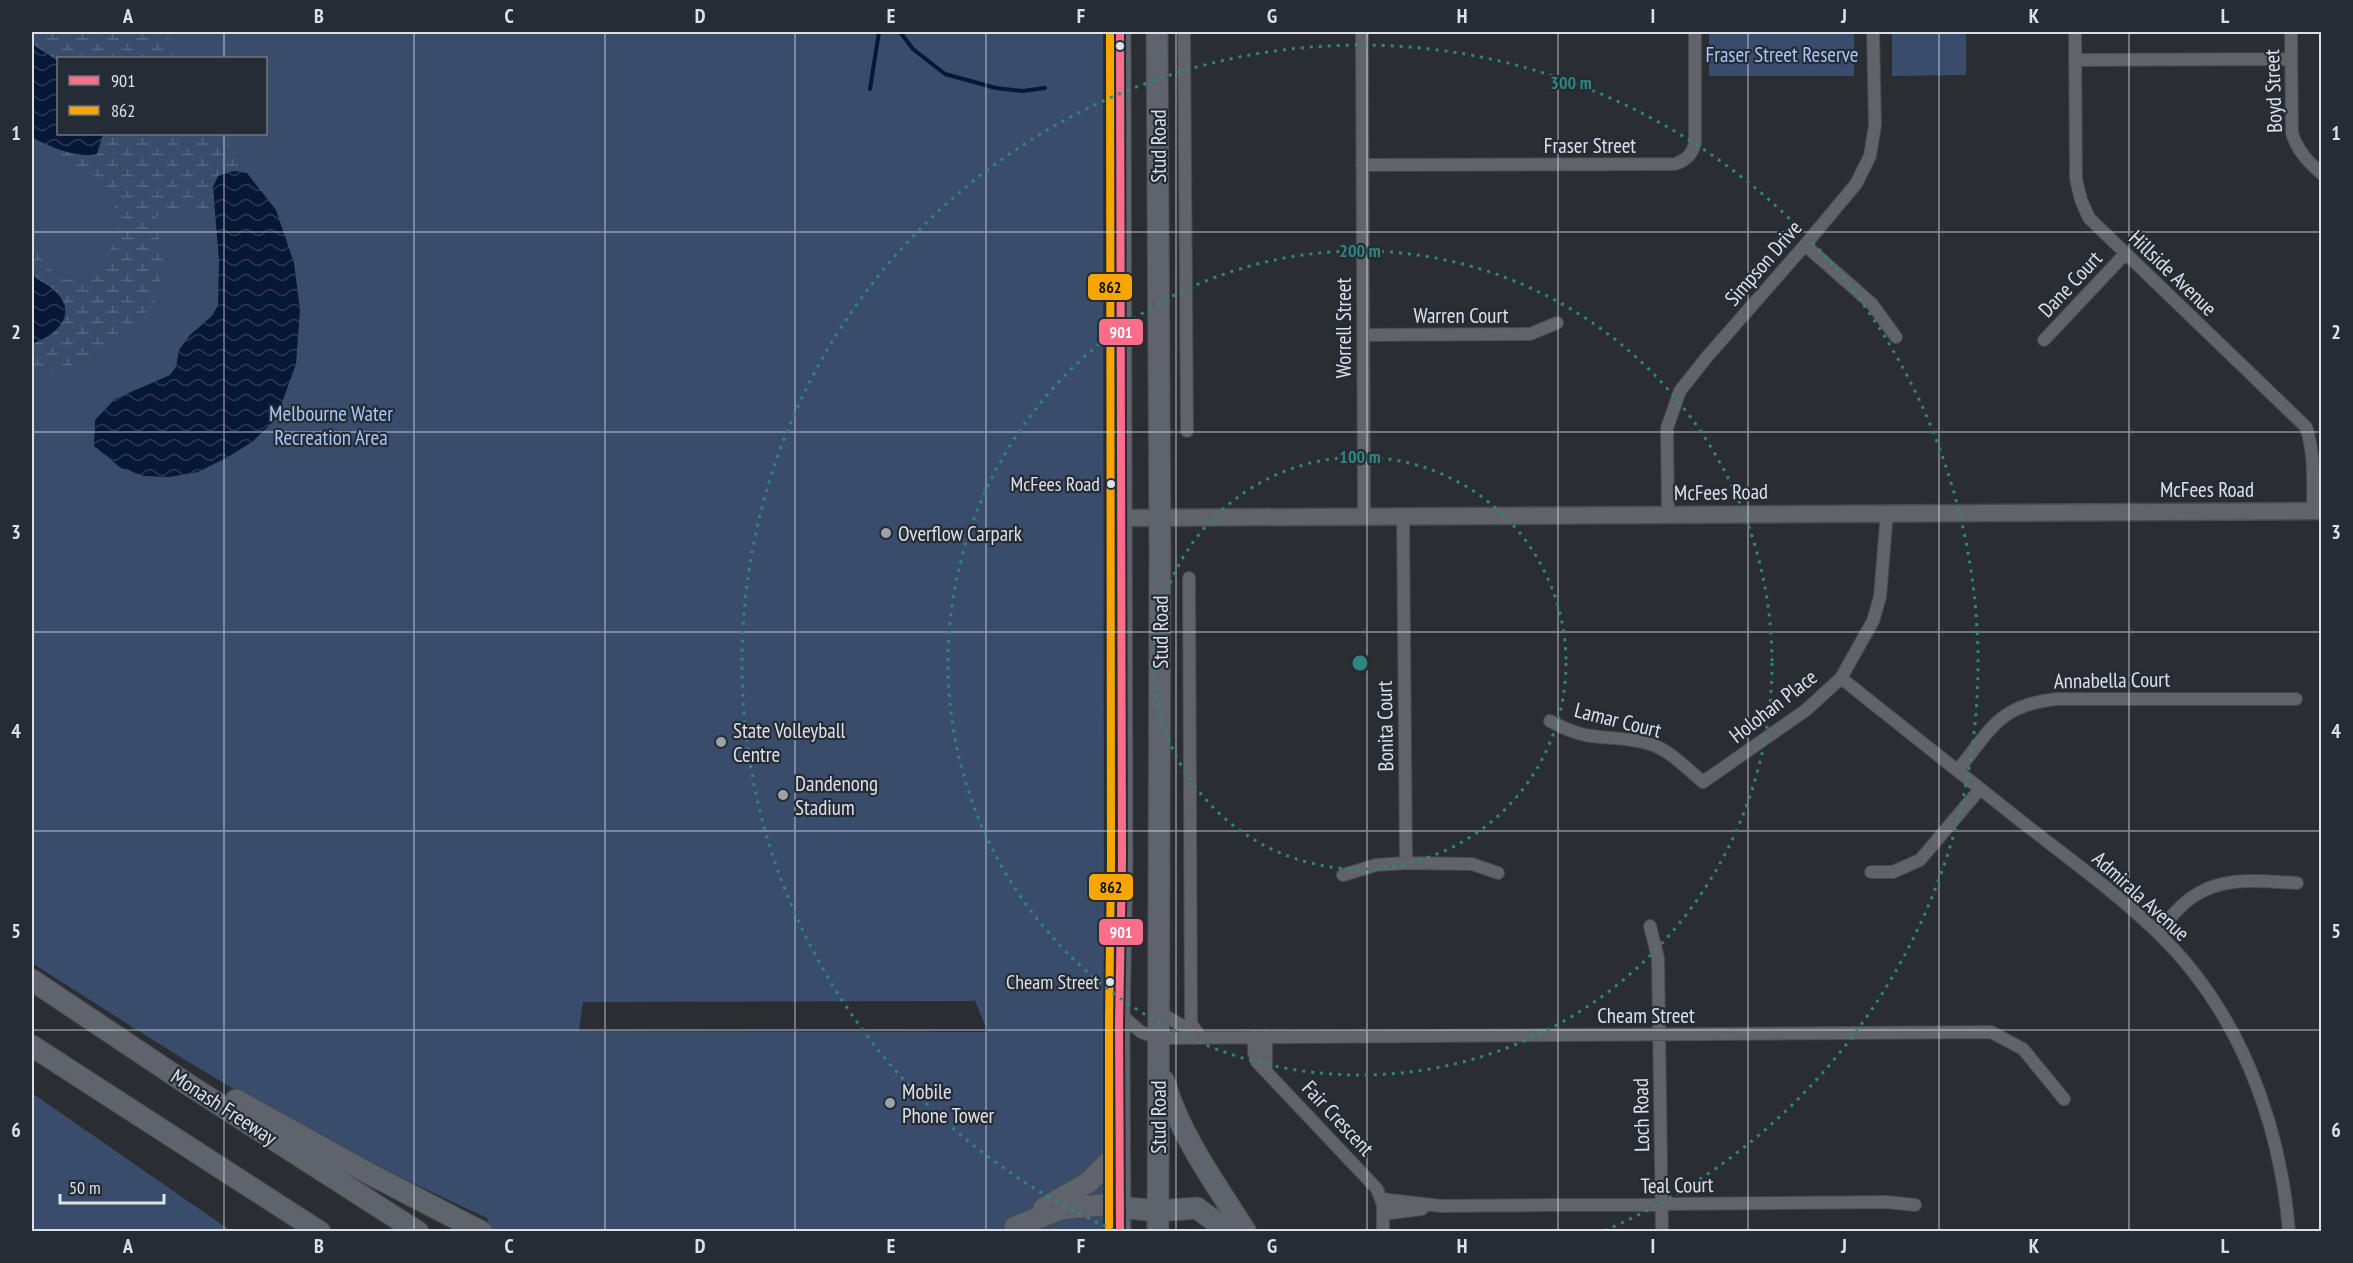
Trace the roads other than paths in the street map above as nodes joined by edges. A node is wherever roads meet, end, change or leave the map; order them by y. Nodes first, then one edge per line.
1 (1120, 32) edge
2 (1157, 32) edge
3 (1184, 32) edge
4 (1362, 32) edge
5 (1695, 32) edge
6 (1874, 32) edge
7 (2075, 32) edge
8 (2291, 32) edge
9 (2075, 60) junction
10 (2290, 60) junction
11 (1362, 165) junction
12 (2322, 174) edge
13 (1805, 245) junction
14 (2125, 254) junction
15 (1557, 323) dead end
16 (1363, 335) junction
17 (1896, 337) dead end
18 (2044, 340) dead end
19 (1187, 431) dead end
20 (2318, 511) edge
21 (1887, 512) junction
22 (1668, 515) junction
23 (1364, 516) junction
24 (1403, 516) junction
25 (1160, 517) junction
26 (1120, 518) junction
27 (1189, 578) dead end
28 (1841, 678) junction
29 (2296, 699) dead end
30 (1550, 721) dead end
31 (1958, 770) junction
32 (1703, 782) joint
33 (1980, 789) junction
34 (1406, 863) junction
35 (1871, 872) dead end
36 (1498, 873) dead end
37 (1344, 875) dead end
38 (2297, 883) dead end
39 (1650, 926) dead end
40 (2157, 932) junction
41 (32, 980) edge
42 (1159, 1012) junction
43 (1119, 1013) junction
44 (99, 1024) junction
45 (1660, 1034) junction
46 (1200, 1037) junction
47 (1260, 1037) junction
48 (1158, 1038) junction
49 (32, 1046) edge
50 (1158, 1061) junction
51 (2064, 1099) dead end
52 (1119, 1151) junction
53 (1381, 1199) junction
54 (1914, 1204) dead end
55 (1662, 1205) junction
56 (1441, 1206) junction
57 (1119, 1208) junction
58 (1383, 1214) junction
59 (1158, 1221) edge
60 (1011, 1229) edge
61 (320, 1232) edge
62 (418, 1232) edge
63 (482, 1232) edge
64 (1120, 1232) edge
65 (1229, 1232) edge
66 (1246, 1232) edge
67 (1383, 1232) edge
68 (1662, 1232) edge
69 (2289, 1232) edge

1 - 26 highway, Stud Road
2 - 25 highway, Stud Road
3 - 19 street, Stud Road
4 - 11 street, Worrell Street
5 - 11 street, Fraser Street
6 - 13 street, Simpson Drive
7 - 9 street, Hillside Avenue
8 - 10 street, Boyd Street
9 - 10 street
9 - 14 street, Hillside Avenue
10 - 12 street, Boyd Street
11 - 16 street, Worrell Street
13 - 17 street
13 - 22 street, Simpson Drive
14 - 18 street, Dane Court
14 - 20 street, Hillside Avenue
15 - 16 street, Warren Court
16 - 23 street, Worrell Street
20 - 21 street, McFees Road
21 - 22 street, McFees Road
21 - 28 street, Holohan Place
22 - 24 street, McFees Road
23 - 24 street, McFees Road
23 - 25 street, McFees Road
24 - 34 street, Bonita Court
25 - 26 street, McFees Road
25 - 42 highway, Stud Road
26 - 43 highway, Stud Road
27 - 46 street, Stud Road
28 - 31 street, Admirala Avenue
28 - 32 street, Holohan Place
29 - 31 street, Annabella Court
30 - 32 street, Lamar Court
31 - 33 street, Admirala Avenue
33 - 35 street
33 - 40 street, Admirala Avenue
34 - 36 street
34 - 37 street
38 - 40 street
39 - 45 street, Loch Road
40 - 69 street, Admirala Avenue
41 - 44 highway, Monash Freeway
42 - 46 street
42 - 48 highway, Stud Road
43 - 48 street, Cheam Street
43 - 52 highway, Stud Road
44 - 62 highway, Monash Freeway
44 - 63 highway
45 - 47 street, Cheam Street
45 - 51 street, Cheam Street
45 - 55 street, Loch Road
46 - 47 street, Cheam Street
46 - 48 street, Cheam Street
47 - 53 street, Fair Crescent
48 - 50 highway, Stud Road
49 - 61 highway
50 - 59 highway, Stud Road
50 - 66 highway
52 - 57 highway, Stud Road
52 - 60 highway
53 - 56 street, Teal Court
53 - 58 street, Fair Crescent
54 - 55 street, Teal Court
55 - 56 street, Teal Court
55 - 68 street, Loch Road
56 - 58 street, Teal Court
57 - 59 highway
57 - 60 highway
57 - 64 highway, Stud Road
58 - 67 street, Fair Crescent
59 - 65 highway

